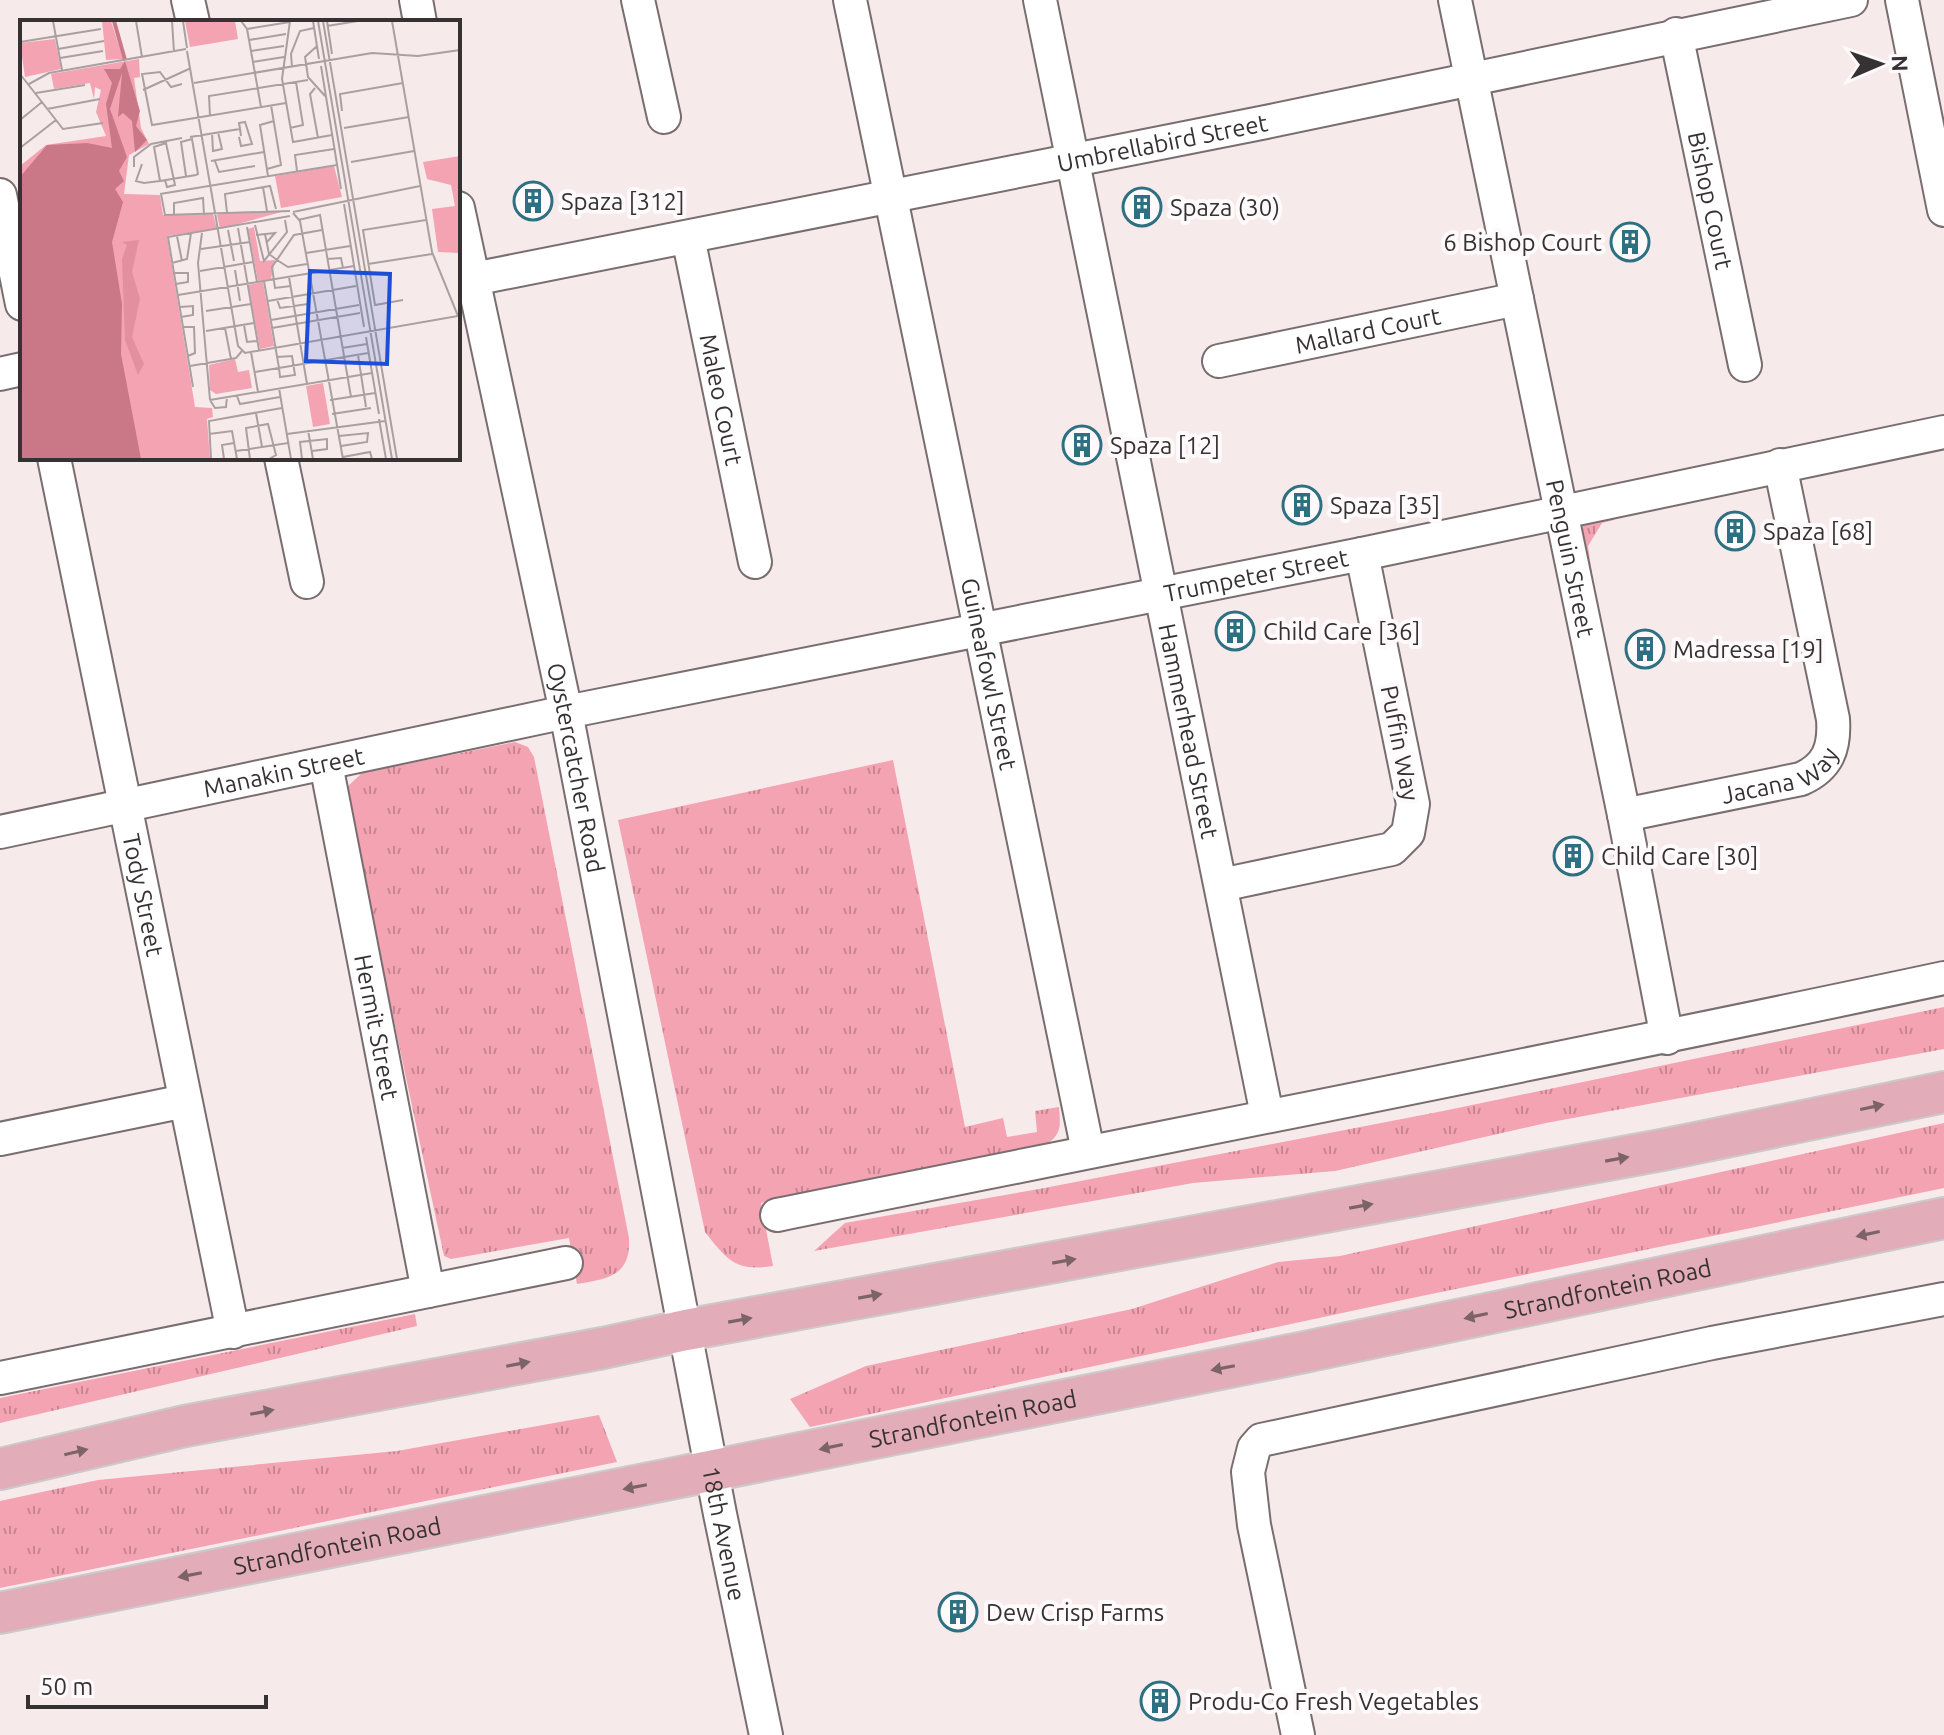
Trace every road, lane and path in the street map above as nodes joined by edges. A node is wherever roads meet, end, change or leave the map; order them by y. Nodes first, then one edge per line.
1 (188, 0) edge
2 (416, 0) edge
3 (638, 0) edge
4 (850, 0) edge
5 (1040, 0) edge
6 (1455, 0) edge
7 (1851, 0) edge
8 (1902, 0) edge
9 (193, 20) edge
10 (420, 20) edge
11 (1676, 34) junction
12 (1471, 78) junction
13 (664, 117) dead end
14 (1072, 159) junction
15 (0, 195) edge
16 (890, 195) junction
17 (1944, 210) edge
18 (460, 229) edge
19 (688, 237) junction
20 (465, 280) edge
21 (20, 294) edge
22 (1517, 299) junction
23 (1219, 361) dead end
24 (1745, 365) dead end
25 (20, 369) edge
26 (0, 374) edge
27 (1944, 432) edge
28 (54, 460) edge
29 (281, 460) edge
30 (1780, 465) junction
31 (1560, 511) junction
32 (1362, 554) junction
33 (755, 562) dead end
34 (307, 582) dead end
35 (1161, 592) junction
36 (981, 631) junction
37 (566, 712) junction
38 (326, 764) junction
39 (127, 806) junction
40 (1624, 815) junction
41 (0, 832) edge
42 (1221, 885) junction
43 (1944, 978) edge
44 (1667, 1038) junction
45 (1944, 1092) edge
46 (185, 1101) junction
47 (1267, 1115) junction
48 (0, 1139) edge
49 (1088, 1151) junction
50 (777, 1215) dead end
51 (1944, 1218) edge
52 (566, 1263) dead end
53 (428, 1291) junction
54 (1944, 1299) edge
55 (686, 1330) junction
56 (233, 1332) junction
57 (0, 1378) edge
58 (0, 1469) edge
59 (712, 1472) junction
60 (0, 1613) edge
61 (766, 1735) edge
62 (1298, 1735) edge

1 - 9 street
2 - 10 street
3 - 13 street
4 - 16 street, Guineafowl Street
5 - 14 street, Hammerhead Street
6 - 12 street, Penguin Street
7 - 11 street, Umbrellabird Street
8 - 17 street
11 - 12 street, Umbrellabird Street
11 - 24 street, Bishop Court
12 - 14 street, Umbrellabird Street
12 - 22 street, Penguin Street
14 - 16 street, Umbrellabird Street
14 - 35 street, Hammerhead Street
15 - 21 street
16 - 19 street, Umbrellabird Street
16 - 36 street, Guineafowl Street
18 - 20 street, Oystercatcher Road
19 - 20 street, Umbrellabird Street
19 - 33 street, Maleo Court
20 - 37 street, Oystercatcher Road
22 - 23 street, Mallard Court
22 - 31 street, Penguin Street
25 - 26 street
27 - 30 street, Trumpeter Street
28 - 39 street, Tody Street
29 - 34 street
30 - 31 street, Trumpeter Street
30 - 40 street, Jacana Way
31 - 32 street, Trumpeter Street
31 - 40 street, Penguin Street
32 - 35 street, Trumpeter Street
32 - 42 street, Puffin Way
35 - 36 street, Trumpeter Street
35 - 42 street, Hammerhead Street
36 - 37 street, Trumpeter Street
36 - 49 street, Guineafowl Street
37 - 38 street, Manakin Street
37 - 55 street, Oystercatcher Road
38 - 39 street, Manakin Street
38 - 53 street, Hermit Street
39 - 41 street, Manakin Street
39 - 46 street, Tody Street
40 - 44 street, Penguin Street
42 - 47 street, Hammerhead Street
43 - 44 street
44 - 47 street
55 -> 45 main road
46 - 48 street
46 - 56 street, Tody Street
47 - 49 street
49 - 50 street
51 -> 59 main road, Strandfontein Road
52 - 53 street
53 - 56 street
54 - 62 street
58 -> 55 main road
55 - 59 street, 18th Avenue
56 - 57 street
59 -> 60 main road, Strandfontein Road
59 - 61 street, 18th Avenue

